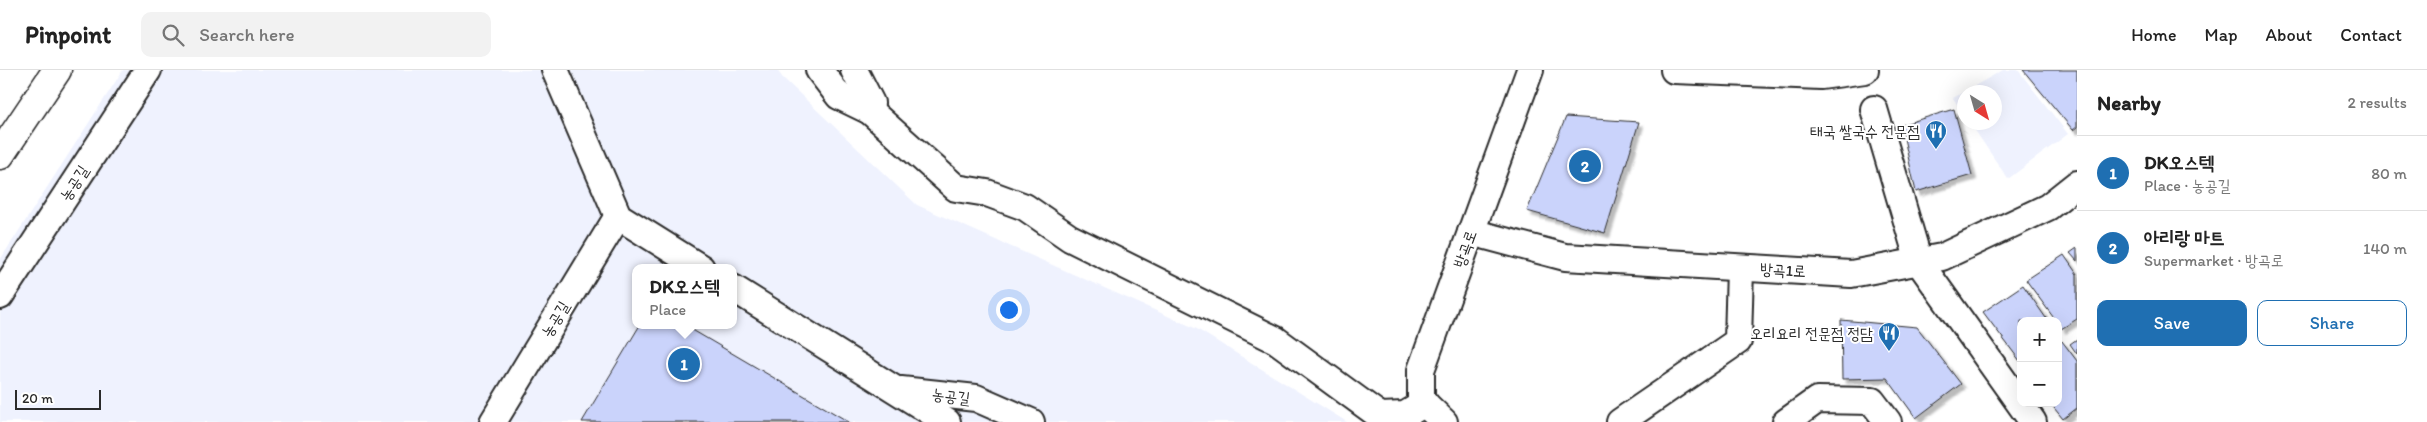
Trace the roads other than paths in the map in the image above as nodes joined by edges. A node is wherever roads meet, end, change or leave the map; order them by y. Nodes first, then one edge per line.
1 (57, 70) edge
2 (148, 70) edge
3 (555, 70) edge
4 (819, 70) edge
5 (854, 70) edge
6 (1530, 70) edge
7 (1674, 70) edge
8 (1865, 70) edge
9 (1874, 109) dead end
10 (870, 112) junction
11 (0, 155) edge
12 (2077, 184) edge
13 (618, 216) junction
14 (1471, 232) junction
15 (1919, 262) junction
16 (695, 264) edge
17 (1740, 268) junction
18 (737, 290) edge
19 (0, 296) edge
20 (895, 389) junction
21 (1425, 403) junction
22 (493, 422) edge
23 (947, 422) edge
24 (1032, 422) edge
25 (1444, 422) edge
26 (1620, 422) edge
27 (1786, 422) edge
28 (1888, 422) edge
29 (2033, 422) edge

1 - 11 street
2 - 19 street, 농공길
3 - 13 street
4 - 10 street
5 - 10 street
6 - 14 street, 방곡로
7 - 8 street
9 - 15 street
10 - 21 street
12 - 15 street, 방곡1로
13 - 16 street
13 - 22 street, 농공길
14 - 17 street, 방곡1로
14 - 21 street, 방곡로
15 - 17 street, 방곡1로
15 - 29 street
17 - 26 street
18 - 20 street, 농공길
20 - 23 street, 농공길
20 - 24 street, 농공길
21 - 25 street
27 - 28 street

